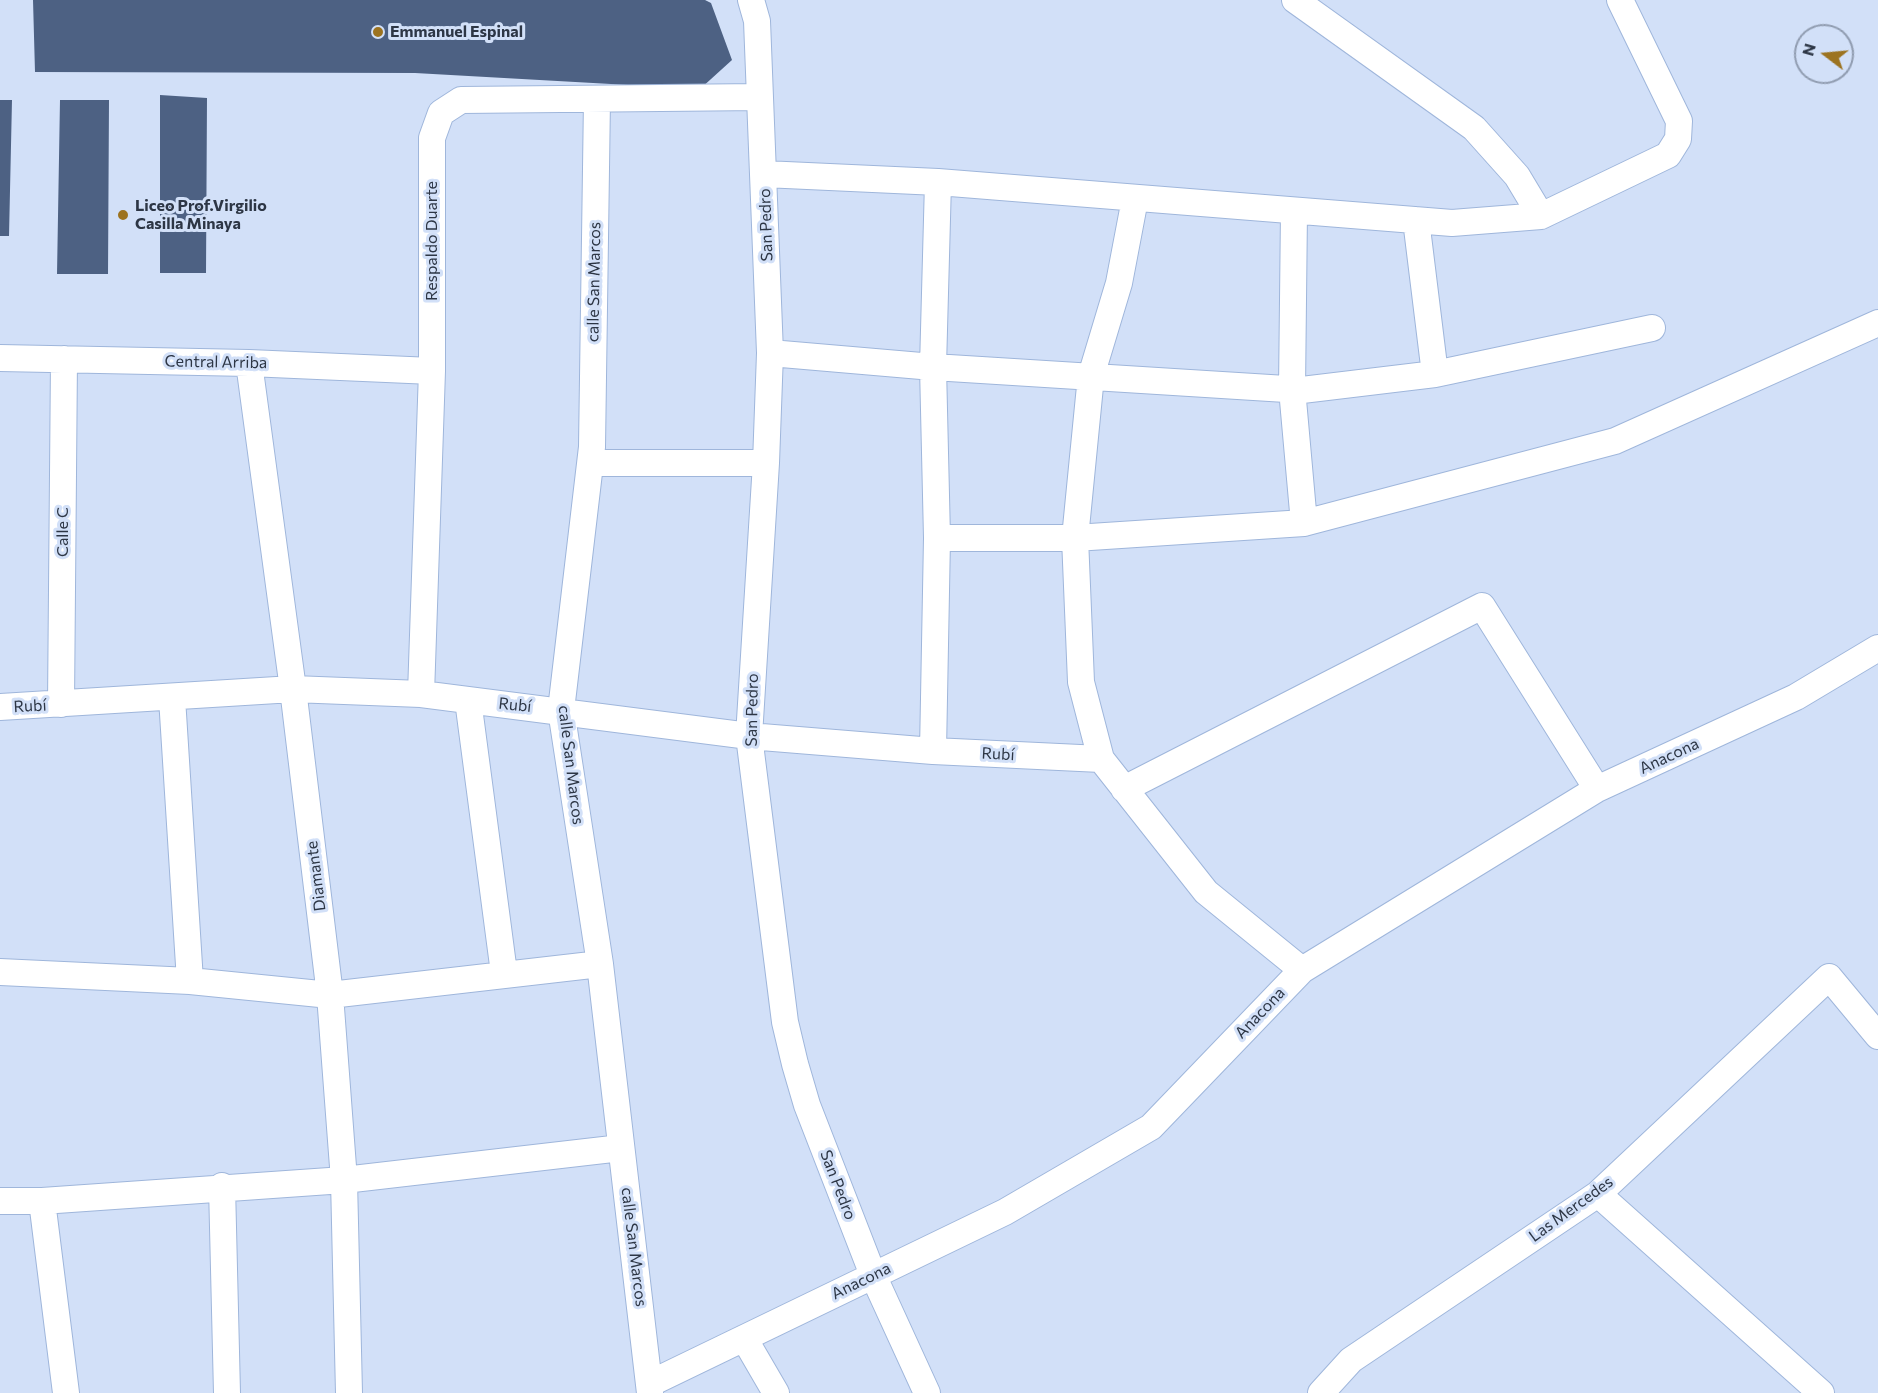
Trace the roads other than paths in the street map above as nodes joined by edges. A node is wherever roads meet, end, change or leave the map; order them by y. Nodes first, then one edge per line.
1 (752, 0) edge
2 (1295, 0) edge
3 (1620, 0) edge
4 (760, 98) junction
5 (597, 99) junction
6 (764, 174) junction
7 (938, 182) junction
8 (1135, 199) junction
9 (1294, 211) junction
10 (1541, 216) junction
11 (1416, 220) junction
12 (1878, 323) edge
13 (1652, 328) dead end
14 (770, 353) junction
15 (0, 358) edge
16 (64, 359) junction
17 (249, 363) junction
18 (933, 367) junction
19 (432, 371) junction
20 (1435, 374) junction
21 (1091, 376) junction
22 (1292, 389) junction
23 (591, 464) junction
24 (766, 464) junction
25 (1304, 523) junction
26 (936, 538) junction
27 (1074, 538) junction
28 (1878, 648) edge
29 (293, 689) junction
30 (421, 694) junction
31 (172, 698) junction
32 (468, 700) junction
33 (61, 704) junction
34 (0, 707) edge
35 (561, 710) junction
36 (748, 736) junction
37 (933, 751) junction
38 (1101, 759) junction
39 (1124, 789) junction
40 (1597, 789) junction
41 (600, 964) junction
42 (1302, 970) junction
43 (0, 972) edge
44 (504, 973) junction
45 (190, 981) junction
46 (330, 995) junction
47 (1878, 1036) edge
48 (621, 1148) junction
49 (344, 1180) junction
50 (222, 1186) junction
51 (1598, 1194) junction
52 (0, 1201) edge
53 (42, 1201) junction
54 (873, 1275) junction
55 (744, 1338) junction
56 (650, 1389) edge
57 (66, 1393) edge
58 (227, 1393) edge
59 (349, 1393) edge
60 (776, 1393) edge
61 (927, 1393) edge
62 (1321, 1393) edge
63 (1821, 1393) edge

1 - 4 street, San Pedro
2 - 10 street
3 - 10 street
4 - 5 street, Respaldo Duarte
4 - 6 street, San Pedro
5 - 19 street, Respaldo Duarte
5 - 23 street, calle San Marcos
6 - 7 street
6 - 14 street, San Pedro
7 - 8 street
7 - 18 street
8 - 9 street
8 - 21 street
9 - 11 street
9 - 22 street
10 - 11 street
11 - 20 street
12 - 25 street
13 - 20 street
14 - 18 street
14 - 24 street, San Pedro
15 - 16 street, Central Arriba
16 - 17 street, Central Arriba
16 - 33 street, Calle C
17 - 19 street, Central Arriba
17 - 29 street, Diamante
18 - 21 street
18 - 26 street
19 - 30 street, Respaldo Duarte
20 - 22 street
21 - 22 street
21 - 27 street
22 - 25 street
23 - 24 street
23 - 35 street, calle San Marcos
24 - 36 street, San Pedro
25 - 27 street
26 - 27 street
26 - 37 street
27 - 38 street
28 - 40 street, Anacona
29 - 30 street, Rubí
29 - 31 street, Rubí
29 - 46 street, Diamante
30 - 32 street, Rubí
31 - 33 street, Rubí
31 - 45 street
32 - 35 street, Rubí
32 - 44 street
33 - 34 street, Rubí
35 - 36 street, Rubí
35 - 41 street, calle San Marcos
36 - 37 street, Rubí
36 - 54 street, San Pedro
37 - 38 street, Rubí
38 - 39 street
39 - 40 street
39 - 42 street
40 - 42 street, Anacona
41 - 44 street
41 - 48 street, calle San Marcos
42 - 54 street, Anacona
43 - 45 street
44 - 46 street
45 - 46 street
46 - 49 street, Diamante
47 - 51 street, Las Mercedes
48 - 49 street
48 - 56 street, calle San Marcos
49 - 50 street
49 - 59 street, Diamante
50 - 53 street
50 - 58 street
51 - 62 street, Las Mercedes
51 - 63 street
52 - 53 street
53 - 57 street
54 - 55 street, Anacona
54 - 61 street, San Pedro
55 - 56 street, Anacona
55 - 60 street

